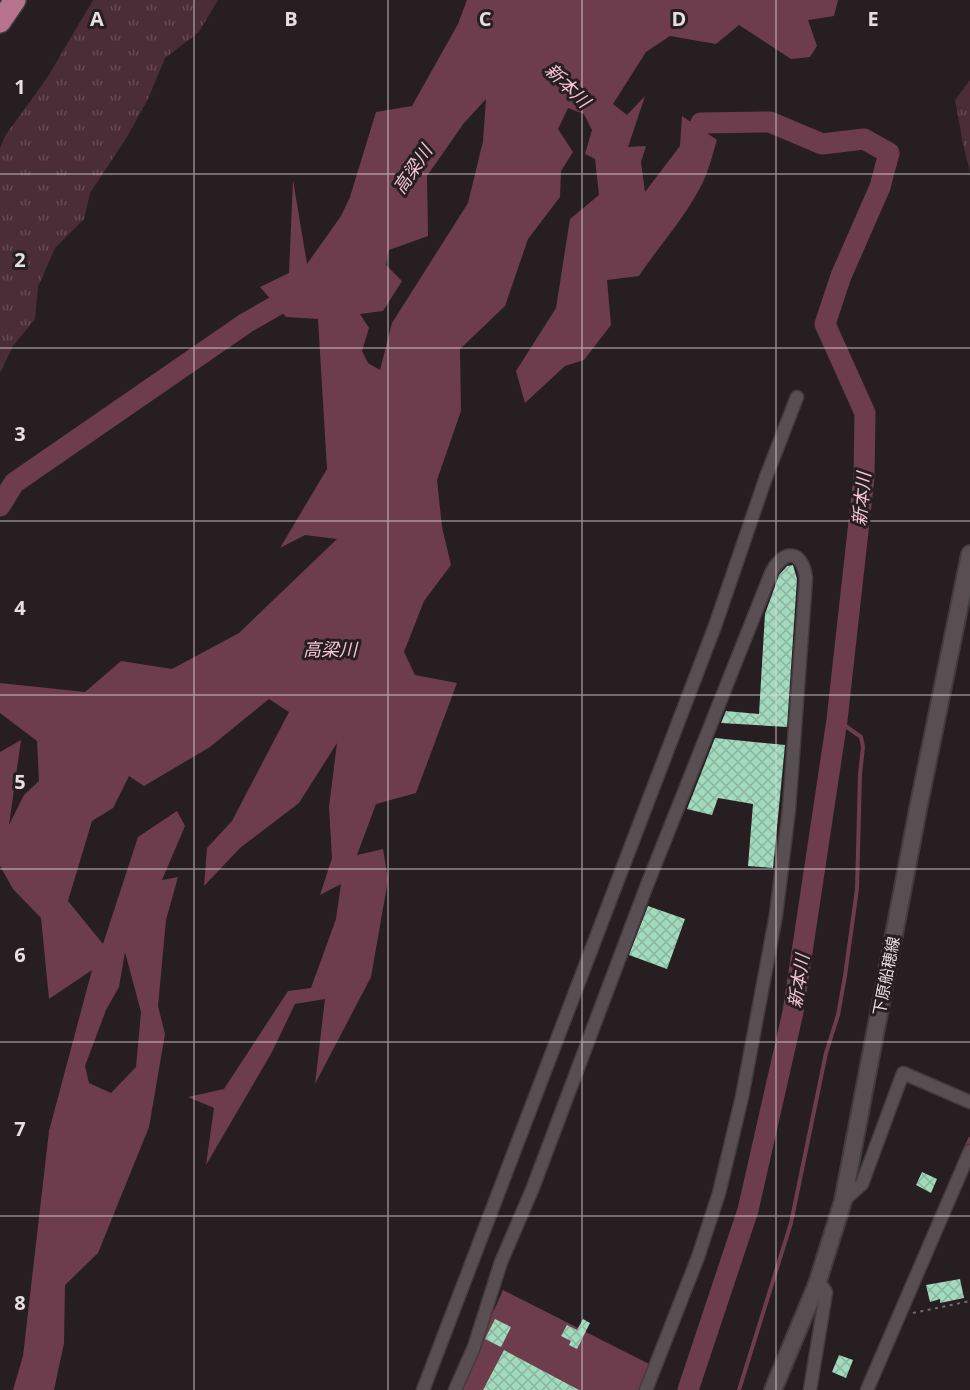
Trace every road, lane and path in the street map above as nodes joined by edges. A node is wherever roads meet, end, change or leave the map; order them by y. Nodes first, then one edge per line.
1 (15, 0) edge
2 (0, 22) edge
3 (796, 398) dead end
4 (970, 554) edge
5 (970, 1102) edge
6 (970, 1151) edge
7 (843, 1200) junction
8 (817, 1284) junction
9 (970, 1301) edge
10 (898, 1316) junction
11 (423, 1390) edge
12 (455, 1390) edge
13 (646, 1390) edge
14 (773, 1390) edge
15 (810, 1390) edge
16 (867, 1390) edge

1 - 2 highway
3 - 11 street
4 - 7 main road, 下原船穂線
5 - 7 street
6 - 10 street
7 - 8 main road, 下原船穂線
8 - 14 main road, 下原船穂線
8 - 15 street
9 - 10 path
10 - 16 street
12 - 13 street

